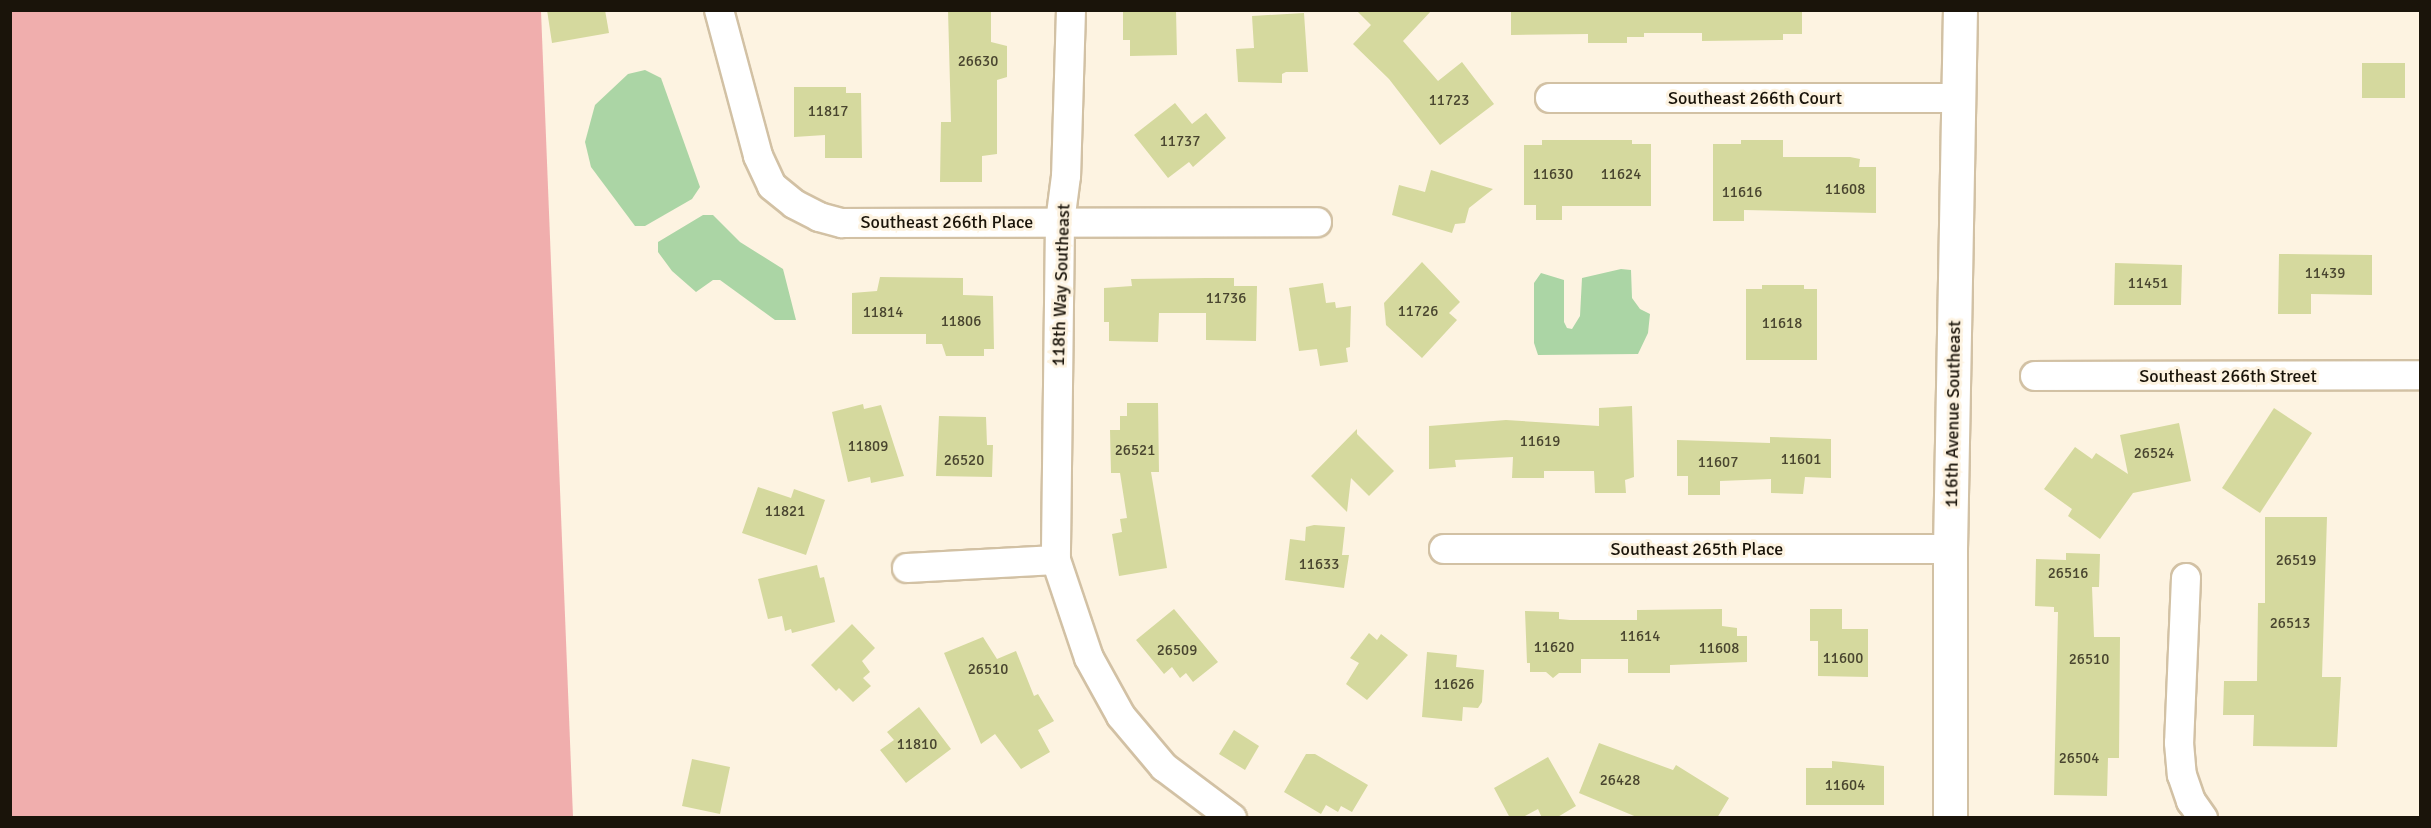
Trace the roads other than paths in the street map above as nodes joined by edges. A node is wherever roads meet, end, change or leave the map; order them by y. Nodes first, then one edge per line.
1 (719, 10) edge
2 (1071, 10) edge
3 (1960, 10) edge
4 (1550, 98) dead end
5 (1959, 98) junction
6 (1060, 222) junction
7 (1317, 222) dead end
8 (2421, 375) edge
9 (2036, 376) dead end
10 (1444, 549) dead end
11 (1950, 549) junction
12 (1056, 560) junction
13 (907, 568) dead end
14 (2186, 578) dead end
15 (1232, 818) edge
16 (1950, 818) edge
17 (2203, 818) edge

1 - 6 street, Southeast 266th Place
2 - 6 street, 118th Way Southeast
3 - 5 main road, 116th Avenue Southeast
4 - 5 street, Southeast 266th Court
5 - 11 main road, 116th Avenue Southeast
6 - 7 street, Southeast 266th Place
6 - 12 street, 118th Way Southeast
8 - 9 street, Southeast 266th Street
10 - 11 street, Southeast 265th Place
11 - 16 main road, 116th Avenue Southeast
12 - 13 street
12 - 15 street, 118th Way Southeast
14 - 17 street

